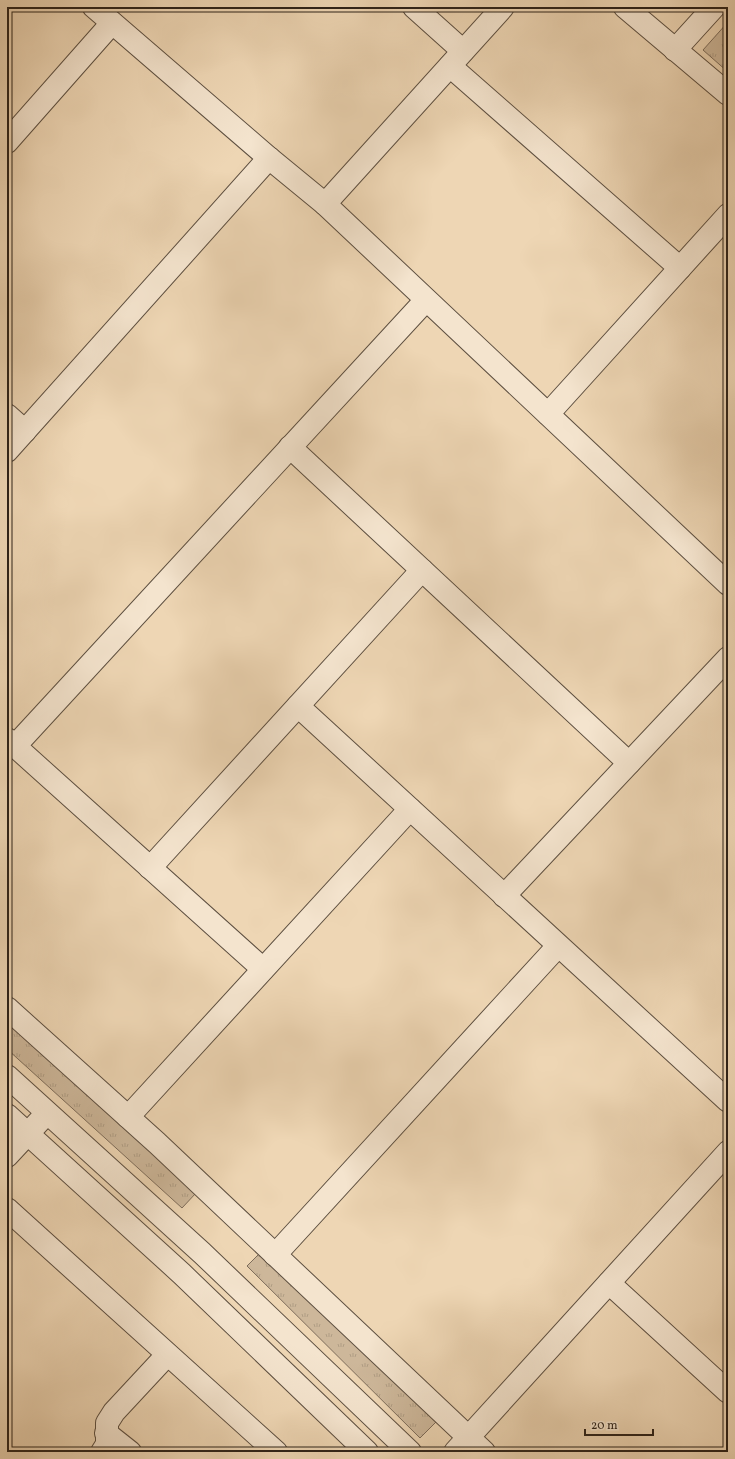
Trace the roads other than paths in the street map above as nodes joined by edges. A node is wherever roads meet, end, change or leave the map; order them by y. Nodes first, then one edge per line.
1 (94, 7) edge
2 (414, 7) edge
3 (503, 7) edge
4 (625, 7) edge
5 (714, 7) edge
6 (112, 23) junction
7 (675, 50) junction
8 (456, 58) junction
9 (728, 94) edge
10 (7, 142) edge
11 (269, 158) junction
12 (325, 204) junction
13 (728, 215) edge
14 (680, 268) junction
15 (426, 300) junction
16 (548, 414) junction
17 (7, 415) edge
18 (25, 431) junction
19 (290, 447) junction
20 (7, 451) edge
21 (422, 570) junction
22 (728, 584) edge
23 (728, 658) edge
24 (298, 706) junction
25 (11, 742) edge
26 (629, 763) junction
27 (410, 809) junction
28 (150, 868) junction
29 (504, 896) junction
30 (558, 946) junction
31 (263, 969) junction
32 (7, 1008) edge
33 (7, 1076) edge
34 (728, 1101) edge
35 (47, 1113) junction
36 (7, 1115) edge
37 (128, 1117) junction
38 (28, 1134) junction
39 (728, 1152) edge
40 (7, 1156) edge
41 (7, 1209) edge
42 (275, 1255) junction
43 (609, 1283) junction
44 (168, 1355) junction
45 (728, 1392) edge
46 (104, 1442) edge
47 (469, 1447) edge
48 (130, 1452) edge
49 (276, 1452) edge
50 (367, 1452) edge
51 (410, 1452) edge

1 - 6 street
2 - 8 street
3 - 8 street
4 - 7 street
5 - 7 street
6 - 10 street
6 - 11 street
7 - 9 street
8 - 12 street
8 - 14 street
11 - 12 street
11 - 18 street
12 - 15 street
13 - 14 street
14 - 16 street
15 - 16 street
15 - 19 street
16 - 22 street
17 - 18 street
18 - 20 street
19 - 21 street
19 - 25 street
21 - 24 street
21 - 26 street
23 - 26 street
24 - 27 street
24 - 28 street
25 - 28 street
26 - 29 street
27 - 29 street
27 - 31 street
28 - 31 street
29 - 30 street
30 - 34 street
30 - 42 street
31 - 37 street
32 - 37 street
33 - 35 street
35 - 38 street
35 - 51 street
36 - 38 street
37 - 42 street
38 - 40 street
38 - 50 street
39 - 43 street
41 - 44 street
42 - 47 street
43 - 45 street
43 - 47 street
44 - 46 street
44 - 49 street
46 - 48 street

